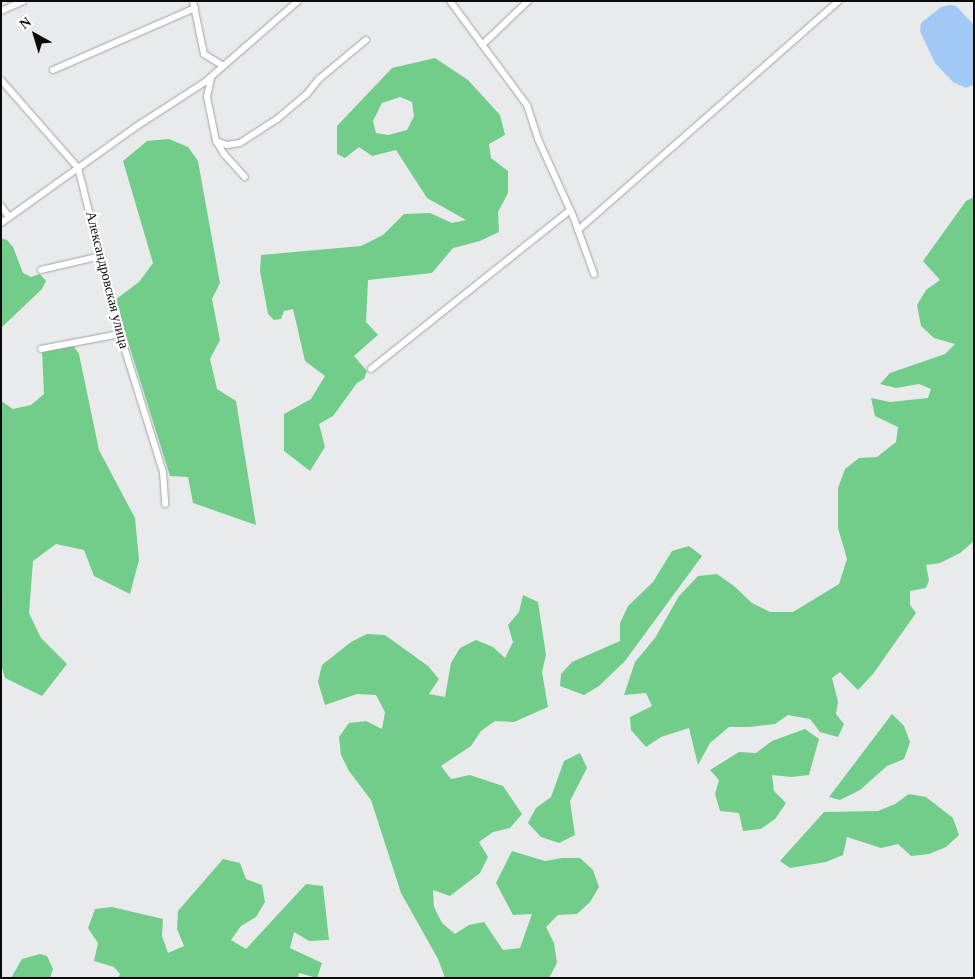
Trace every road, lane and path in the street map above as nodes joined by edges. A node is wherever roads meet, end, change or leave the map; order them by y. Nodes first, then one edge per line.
1 (23, 1) edge
2 (298, 1) edge
3 (450, 1) edge
4 (528, 1) edge
5 (839, 1) edge
6 (194, 5) edge
7 (1, 10) edge
8 (366, 40) dead end
9 (482, 45) junction
10 (220, 68) junction
11 (53, 70) dead end
12 (211, 76) junction
13 (1, 80) edge
14 (216, 141) junction
15 (78, 168) junction
16 (245, 177) dead end
17 (1, 206) edge
18 (570, 210) junction
19 (9, 217) junction
20 (1, 223) edge
21 (578, 230) junction
22 (101, 256) junction
23 (42, 270) dead end
24 (594, 274) dead end
25 (120, 334) junction
26 (41, 349) dead end
27 (371, 369) dead end
28 (165, 504) dead end

1 - 7 street
2 - 10 street
3 - 9 street
4 - 9 street
5 - 21 street
6 - 10 street
6 - 11 street
8 - 14 street
9 - 18 street
10 - 12 street
12 - 14 street
12 - 15 street
13 - 15 street, Александровская улица
14 - 16 street
15 - 19 street
15 - 22 street, Александровская улица
17 - 19 street
18 - 21 street
18 - 27 street
19 - 20 street
21 - 24 street
22 - 23 street
22 - 25 street, Александровская улица
25 - 26 street
25 - 28 street, Александровская улица

